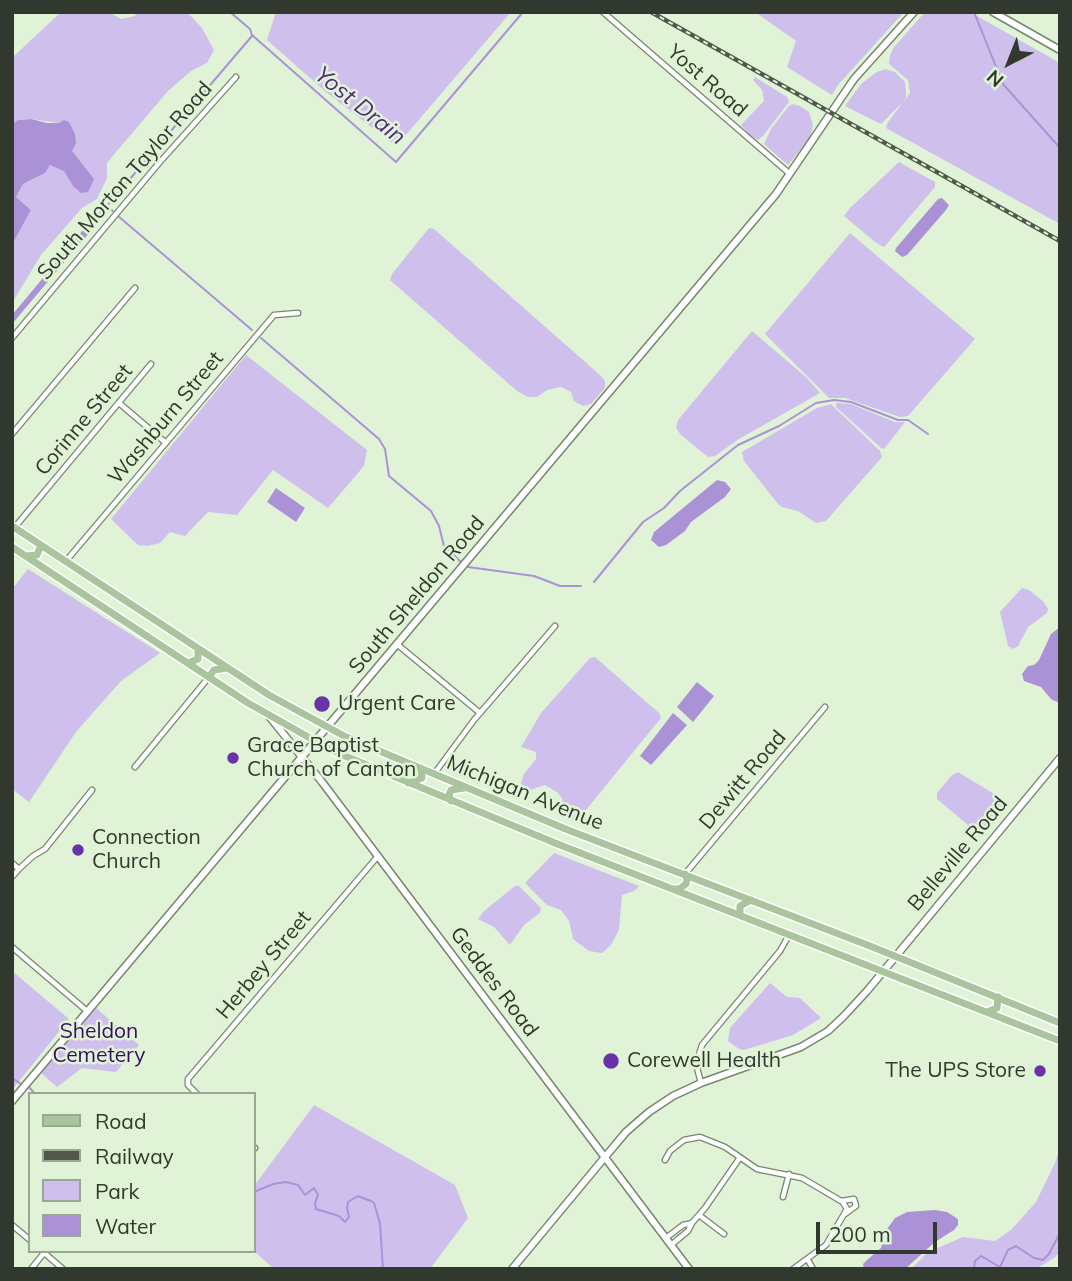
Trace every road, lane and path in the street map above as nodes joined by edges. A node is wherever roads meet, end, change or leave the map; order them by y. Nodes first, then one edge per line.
1 (603, 12) edge
2 (914, 12) edge
3 (993, 12) edge
4 (1059, 49) edge
5 (236, 77) dead end
6 (791, 174) junction
7 (135, 288) dead end
8 (299, 313) dead end
9 (12, 338) edge
10 (152, 364) dead end
11 (119, 402) junction
12 (12, 434) edge
13 (166, 443) junction
14 (13, 527) edge
15 (41, 545) junction
16 (12, 547) edge
17 (26, 556) junction
18 (66, 561) junction
19 (555, 626) dead end
20 (397, 645) junction
21 (198, 649) junction
22 (188, 663) junction
23 (227, 668) junction
24 (209, 677) junction
25 (825, 707) dead end
26 (480, 713) junction
27 (269, 716) junction
28 (328, 728) junction
29 (315, 743) junction
30 (302, 757) junction
31 (1060, 758) edge
32 (135, 767) dead end
33 (421, 769) junction
34 (434, 775) junction
35 (407, 783) junction
36 (465, 788) junction
37 (92, 790) dead end
38 (451, 801) junction
39 (378, 856) junction
40 (12, 863) edge
41 (19, 869) junction
42 (685, 874) junction
43 (12, 877) edge
44 (674, 889) junction
45 (751, 900) junction
46 (740, 914) junction
47 (790, 934) junction
48 (12, 947) edge
49 (896, 956) junction
50 (883, 972) junction
51 (998, 997) junction
52 (87, 1011) junction
53 (986, 1012) junction
54 (1044, 1017) junction
55 (1060, 1023) edge
56 (1026, 1027) junction
57 (1060, 1041) edge
58 (701, 1083) junction
59 (195, 1092) edge
60 (12, 1101) edge
61 (605, 1157) junction
62 (740, 1159) junction
63 (665, 1160) dead end
64 (789, 1174) junction
65 (783, 1197) dead end
66 (841, 1201) junction
67 (845, 1214) junction
68 (699, 1215) junction
69 (692, 1223) junction
70 (12, 1225) edge
71 (724, 1234) dead end
72 (666, 1238) junction
73 (28, 1239) edge
74 (671, 1245) junction
75 (43, 1253) edge
76 (45, 1253) edge
77 (808, 1260) junction
78 (31, 1269) edge
79 (62, 1269) edge
80 (512, 1269) edge
81 (689, 1269) edge
82 (793, 1269) edge
83 (813, 1269) edge

1 - 6 street, Yost Road
2 - 6 street, South Sheldon Road
3 - 4 street
5 - 9 street, South Morton Taylor Road
6 - 20 street, South Sheldon Road
7 - 12 street
8 - 13 street, Washburn Street
10 - 11 street, Corinne Street
11 - 13 street
11 - 14 street, Corinne Street
13 - 18 street, Washburn Street
14 - 15 main road, Michigan Avenue
15 - 17 main road
15 - 18 main road, Michigan Avenue
16 - 17 main road, Michigan Avenue
17 - 22 main road, Michigan Avenue
18 - 21 main road, Michigan Avenue
19 - 26 street
20 - 26 street
20 - 28 street, South Sheldon Road
21 - 22 main road
21 - 23 main road, Michigan Avenue
22 - 24 main road, Michigan Avenue
23 - 24 main road
23 - 28 main road, Michigan Avenue
24 - 27 main road, Michigan Avenue
24 - 32 street
25 - 42 street, Dewitt Road
26 - 34 street
27 - 29 main road, Michigan Avenue
27 - 30 street, Geddes Road
28 - 29 street, South Sheldon Road
28 - 33 main road, Michigan Avenue
29 - 30 street, South Sheldon Road
29 - 35 main road, Michigan Avenue
30 - 39 street, Geddes Road
30 - 52 street, South Sheldon Road
31 - 49 street, Belleville Road
33 - 34 main road, Michigan Avenue
33 - 35 main road
34 - 36 main road, Michigan Avenue
35 - 38 main road, Michigan Avenue
36 - 38 main road
36 - 42 main road, Michigan Avenue
37 - 41 street
38 - 44 main road, Michigan Avenue
39 - 59 street, Herbey Street
39 - 61 street, Geddes Road
40 - 41 street
41 - 43 street
42 - 44 main road
42 - 45 main road, Michigan Avenue
44 - 46 main road, Michigan Avenue
45 - 46 main road
45 - 49 main road, Michigan Avenue
46 - 47 main road, Michigan Avenue
47 - 50 main road, Michigan Avenue
47 - 58 street
48 - 52 street
49 - 50 street, Belleville Road
49 - 51 main road, Michigan Avenue
50 - 53 main road, Michigan Avenue
50 - 58 street, Belleville Road
51 - 53 main road
51 - 54 main road, Michigan Avenue
52 - 60 street, South Sheldon Road
53 - 56 main road, Michigan Avenue
54 - 55 main road, Michigan Avenue
54 - 56 main road
56 - 57 main road, Michigan Avenue
58 - 61 street, Belleville Road
61 - 72 street, Geddes Road
61 - 80 street, Belleville Road
62 - 63 street
62 - 64 street
62 - 68 street
64 - 65 street
64 - 66 street
66 - 67 street
66 - 67 street
67 - 77 street
68 - 69 street
68 - 71 street
69 - 72 street
69 - 74 street
70 - 73 street
72 - 74 street, Geddes Road
74 - 81 street, Geddes Road
75 - 78 street
76 - 79 street
77 - 82 street
77 - 83 street

